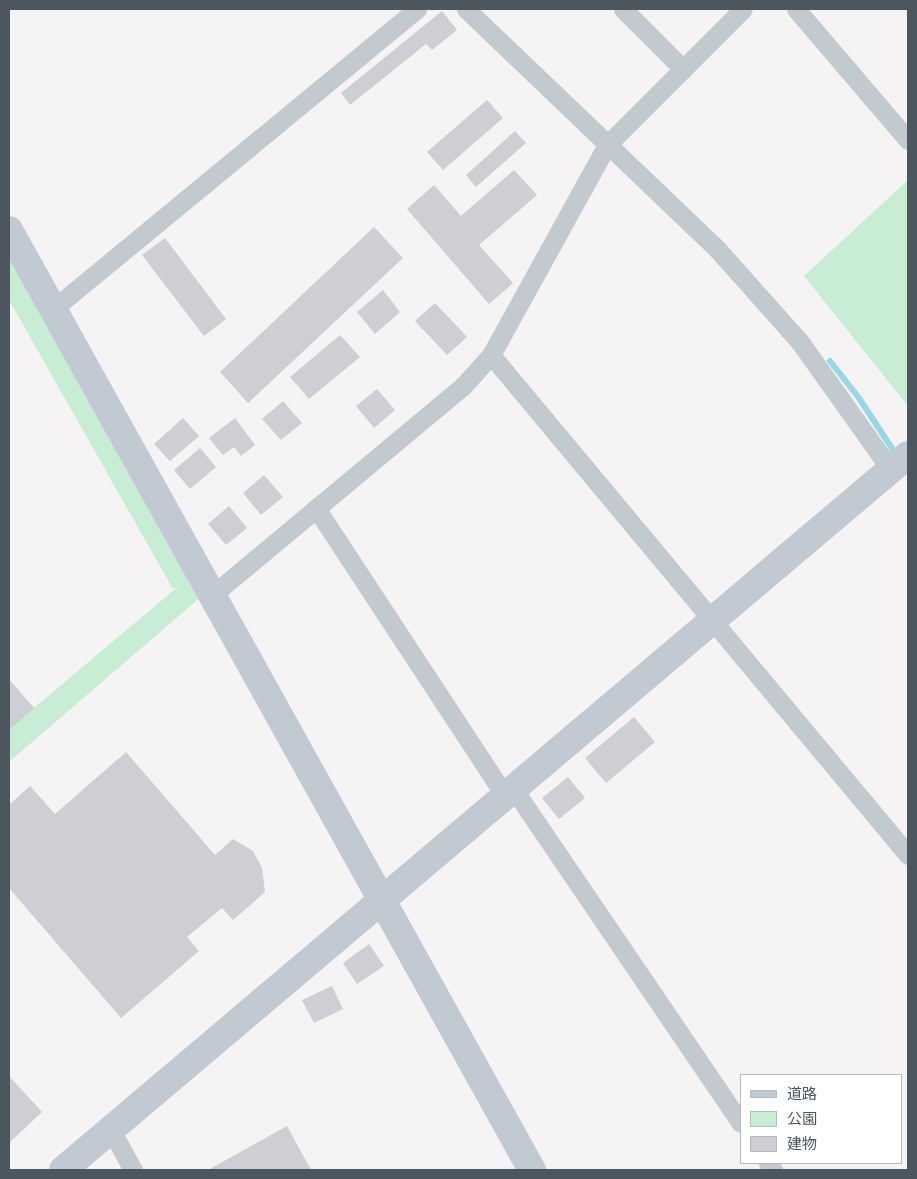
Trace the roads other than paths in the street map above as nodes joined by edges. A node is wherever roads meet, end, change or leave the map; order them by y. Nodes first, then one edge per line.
1 (417, 9) edge
2 (466, 9) edge
3 (623, 9) edge
4 (743, 9) edge
5 (796, 9) edge
6 (683, 69) junction
7 (908, 140) edge
8 (607, 145) junction
9 (9, 230) edge
10 (53, 310) junction
11 (491, 355) junction
12 (900, 462) edge
13 (316, 508) junction
14 (211, 596) junction
15 (712, 621) junction
16 (509, 792) junction
17 (908, 855) edge
18 (380, 900) junction
19 (740, 1122) edge
20 (111, 1130) junction
21 (63, 1170) edge
22 (133, 1170) edge
23 (532, 1170) edge

1 - 10 street
2 - 8 street
3 - 6 street
4 - 6 street
5 - 7 street
6 - 8 street
8 - 11 street
8 - 12 street
9 - 10 street
10 - 14 street
11 - 13 street
11 - 15 street
12 - 15 street
13 - 14 street
13 - 16 street
14 - 18 street
15 - 16 street
15 - 17 street
16 - 18 street
16 - 19 street
18 - 20 street
18 - 23 street
20 - 21 street
20 - 22 street

